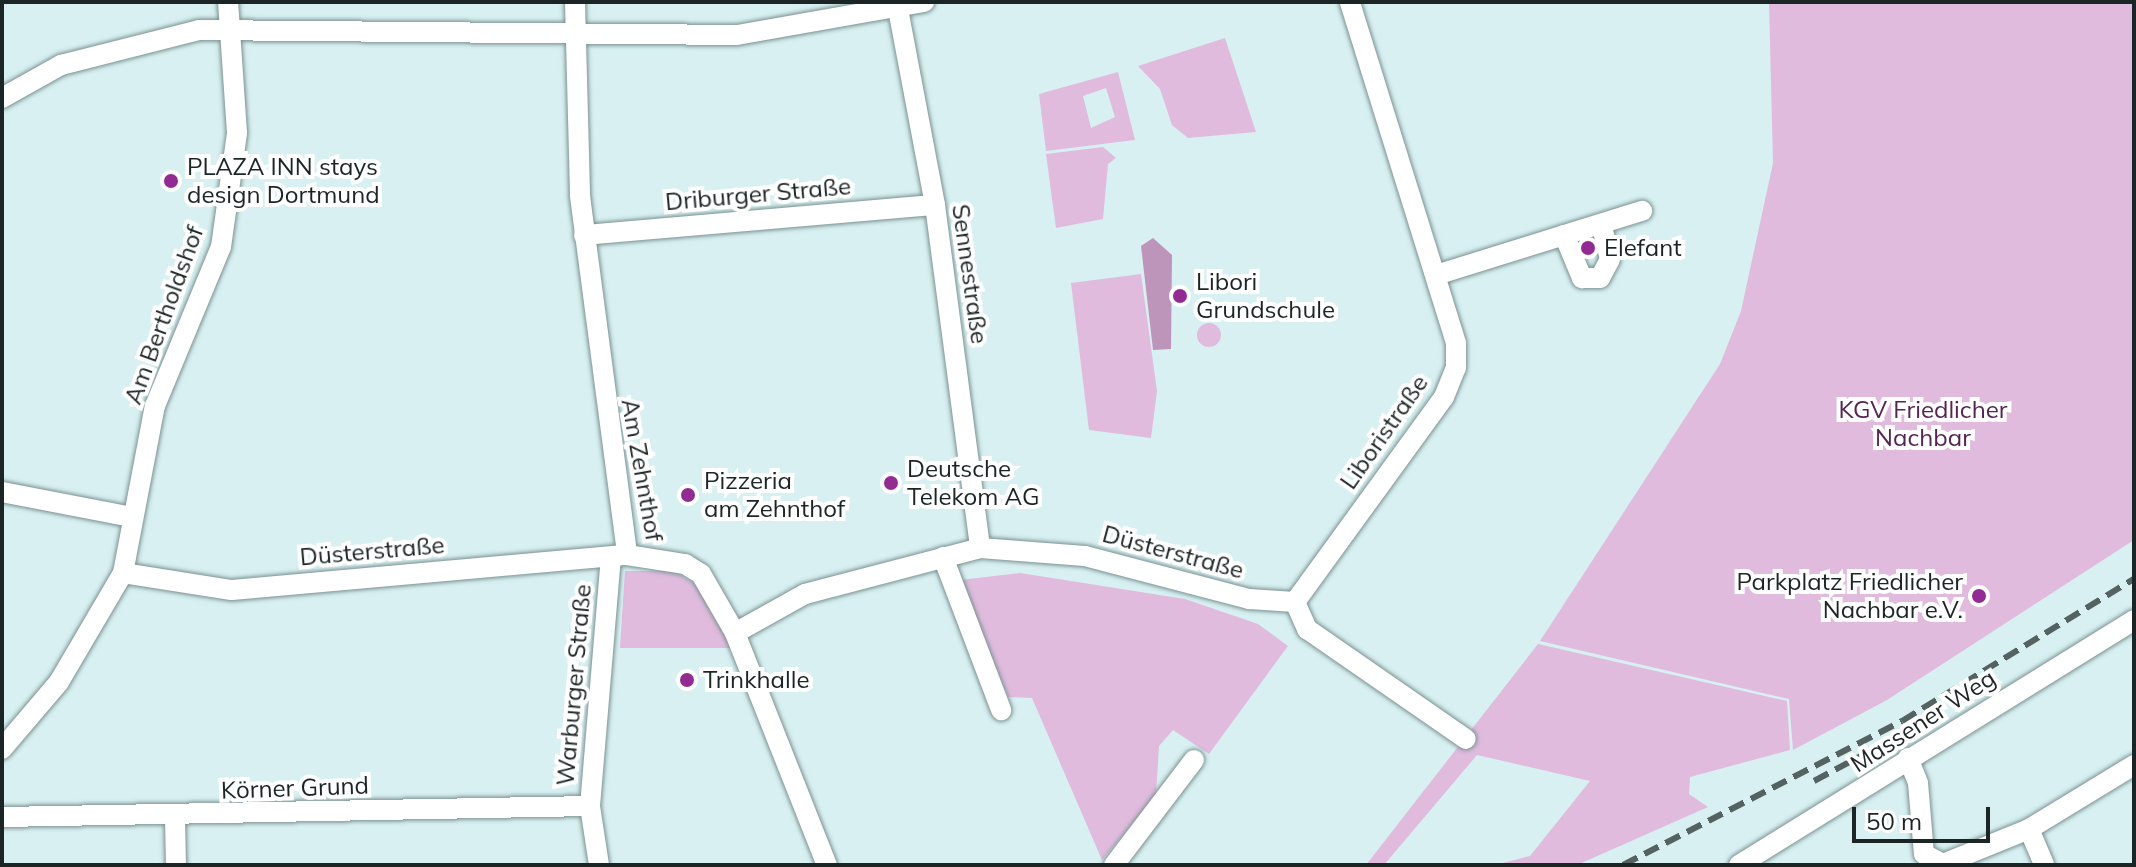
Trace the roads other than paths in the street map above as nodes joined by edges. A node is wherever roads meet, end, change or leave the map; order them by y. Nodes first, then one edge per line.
1 (228, 2) edge
2 (575, 2) edge
3 (924, 2) edge
4 (1350, 2) edge
5 (898, 9) junction
6 (232, 31) junction
7 (575, 34) junction
8 (2, 98) edge
9 (935, 205) junction
10 (1642, 211) dead end
11 (1601, 224) junction
12 (584, 235) junction
13 (1564, 235) junction
14 (1436, 275) junction
15 (2, 492) edge
16 (132, 517) junction
17 (980, 548) junction
18 (619, 556) junction
19 (943, 557) junction
20 (123, 573) junction
21 (1295, 602) junction
22 (2134, 620) edge
23 (735, 633) junction
24 (1001, 710) dead end
25 (1466, 739) dead end
26 (2, 749) edge
27 (1908, 758) junction
28 (1194, 760) dead end
29 (2134, 765) edge
30 (590, 806) junction
31 (2, 817) edge
32 (175, 818) junction
33 (2029, 829) junction
34 (176, 865) edge
35 (599, 865) edge
36 (827, 865) edge
37 (1114, 865) edge
38 (1739, 865) edge
39 (2044, 865) edge

1 - 6 street, Am Bertholdshof
2 - 7 street, Am Zehnthof
3 - 5 street
4 - 14 street, Liboristraße
5 - 7 street
5 - 9 street, Sennestraße
6 - 7 street
6 - 8 street
6 - 16 street, Am Bertholdshof
7 - 12 street, Am Zehnthof
9 - 12 street, Driburger Straße
9 - 17 street, Sennestraße
10 - 11 street
11 - 13 street
11 - 13 street
12 - 18 street, Am Zehnthof
13 - 14 street
14 - 21 street, Liboristraße
15 - 16 street
16 - 20 street, Am Bertholdshof
17 - 19 street, Düsterstraße
17 - 21 street, Düsterstraße
18 - 20 street, Düsterstraße
18 - 23 street, Am Zehnthof
18 - 30 street, Warburger Straße
19 - 23 street, Düsterstraße
19 - 24 street
20 - 26 street, Am Bertholdshof
21 - 25 street
22 - 27 street, Massener Weg
23 - 36 street, Am Zehnthof
27 - 33 street
27 - 38 street, Massener Weg
28 - 37 street
29 - 33 street
30 - 32 street, Körner Grund
30 - 35 street, Warburger Straße
31 - 32 street, Körner Grund
32 - 34 street
33 - 39 street

